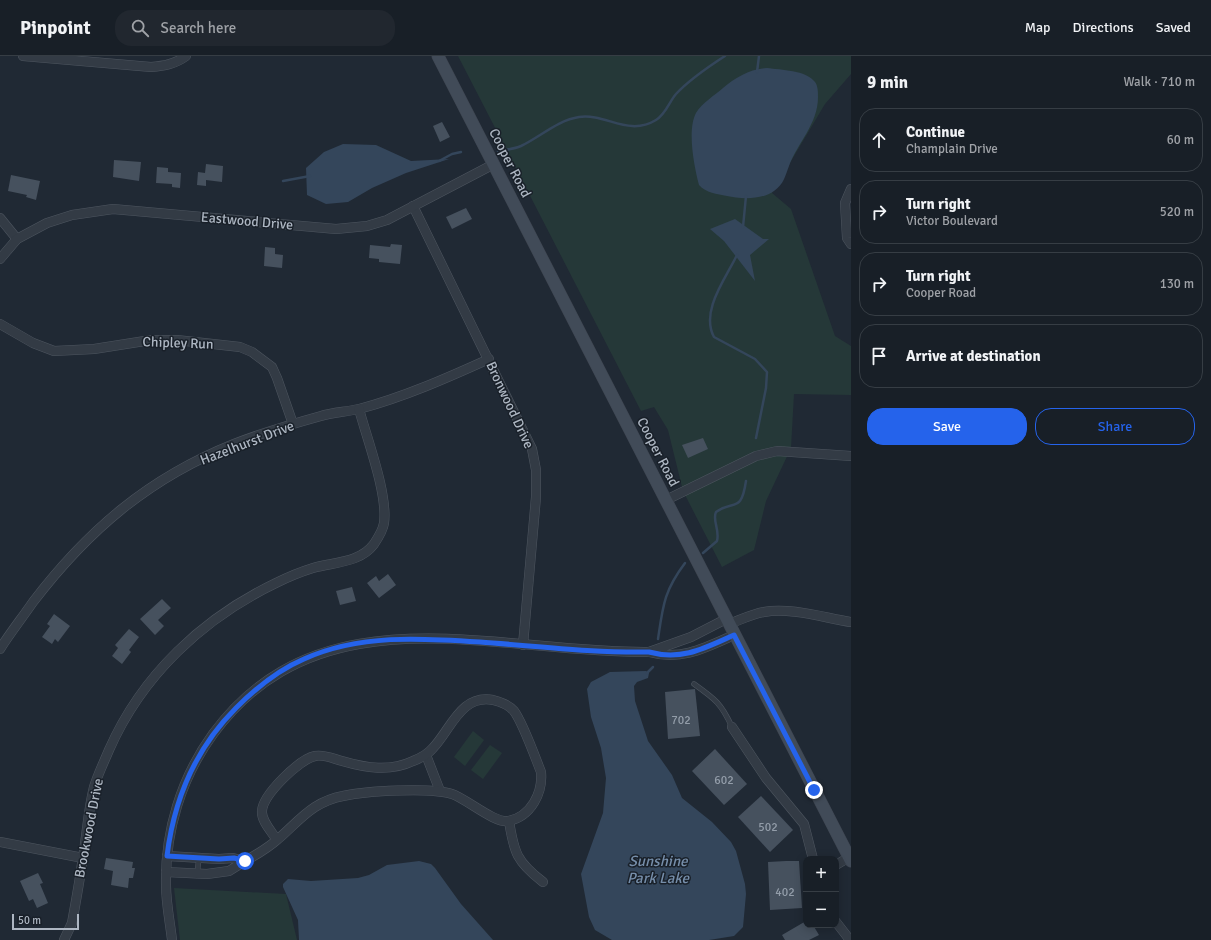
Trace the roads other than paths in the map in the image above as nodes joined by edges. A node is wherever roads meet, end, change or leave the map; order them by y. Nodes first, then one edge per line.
1 (23, 56) edge
2 (186, 56) edge
3 (438, 56) edge
4 (494, 164) junction
5 (851, 189) edge
6 (413, 206) junction
7 (0, 218) edge
8 (16, 239) junction
9 (851, 244) edge
10 (0, 259) edge
11 (0, 324) edge
12 (489, 359) junction
13 (359, 409) junction
14 (293, 424) junction
15 (851, 456) edge
16 (666, 500) junction
17 (851, 622) edge
18 (730, 626) junction
19 (523, 645) junction
20 (0, 649) edge
21 (649, 652) junction
22 (694, 684) dead end
23 (732, 727) joint
24 (426, 755) junction
25 (440, 791) junction
26 (509, 821) junction
27 (278, 840) junction
28 (0, 842) edge
29 (167, 856) junction
30 (812, 856) edge
31 (83, 858) junction
32 (199, 858) junction
33 (850, 858) edge
34 (245, 861) junction
35 (839, 864) edge
36 (166, 872) junction
37 (198, 874) junction
38 (543, 882) dead end
39 (839, 926) edge
40 (64, 940) edge
41 (172, 940) edge
42 (850, 940) edge

1 - 2 street
3 - 4 street, Cooper Road
4 - 6 street, Eastwood Drive
4 - 16 street, Cooper Road
5 - 9 street
6 - 8 street, Eastwood Drive
6 - 12 street, Bronwood Drive
7 - 8 street
8 - 10 street, Eastwood Drive
11 - 14 street, Chipley Run
12 - 13 street, Hazelhurst Drive
12 - 19 street, Bronwood Drive
13 - 14 street, Hazelhurst Drive
13 - 31 street, Brookwood Drive
14 - 20 street, Hazelhurst Drive
15 - 16 street
16 - 18 street, Cooper Road
17 - 18 street
18 - 21 street
18 - 21 street
18 - 33 street, Cooper Road
19 - 21 street
19 - 29 street
22 - 23 lane
23 - 30 street
24 - 25 street
24 - 26 street
24 - 27 street
25 - 26 street
25 - 27 street
26 - 38 street
27 - 34 street
28 - 31 street
29 - 32 street
29 - 36 street
31 - 40 street, Brookwood Drive
32 - 34 street
32 - 37 lane
33 - 35 street
34 - 37 street
36 - 37 street
36 - 41 street
39 - 42 street

